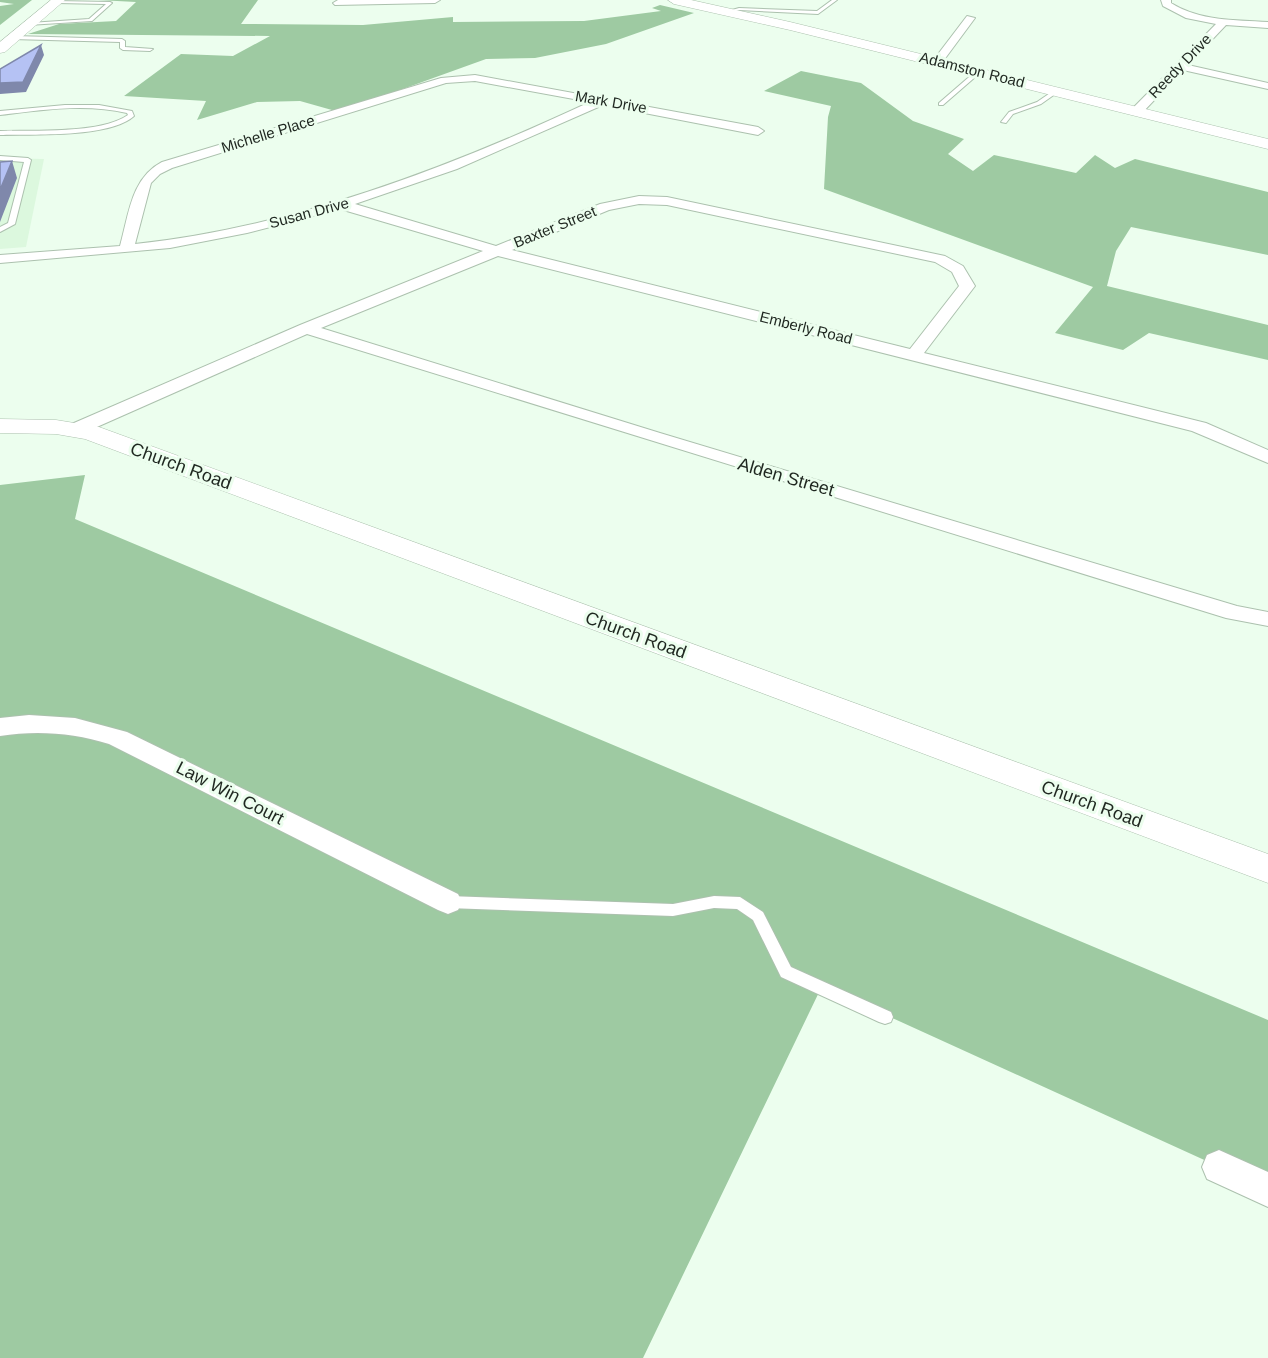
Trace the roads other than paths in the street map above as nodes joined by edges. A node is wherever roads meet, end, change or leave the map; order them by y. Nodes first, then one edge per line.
1 (435, 0) edge
2 (835, 0) edge
3 (1166, 0) edge
4 (58, 1) edge
5 (682, 1) edge
6 (338, 3) dead end
7 (727, 12) junction
8 (970, 18) dead end
9 (1224, 22) junction
10 (30, 24) junction
11 (1268, 25) edge
12 (14, 38) junction
13 (0, 49) edge
14 (150, 49) dead end
15 (937, 62) junction
16 (1180, 66) junction
17 (978, 72) junction
18 (464, 78) joint
19 (1268, 87) edge
20 (1056, 91) junction
21 (601, 100) junction
22 (941, 104) dead end
23 (1137, 111) junction
24 (0, 113) edge
25 (1004, 122) dead end
26 (758, 131) dead end
27 (0, 133) edge
28 (1268, 144) edge
29 (0, 158) edge
30 (342, 205) junction
31 (0, 231) edge
32 (126, 249) junction
33 (498, 251) junction
34 (0, 259) edge
35 (306, 328) junction
36 (915, 356) junction
37 (0, 426) edge
38 (74, 430) junction
39 (1268, 457) edge
40 (1268, 619) edge
41 (0, 727) edge
42 (1268, 869) edge
43 (448, 903) joint
44 (885, 1017) dead end
45 (1219, 1167) dead end
46 (1268, 1190) edge

1 - 6 street
2 - 7 lane
3 - 9 street
4 - 10 main road
4 - 10 lane
5 - 7 street, Adamston Road
7 - 15 street, Adamston Road
8 - 15 street
9 - 11 street
9 - 16 street, Reedy Drive
10 - 12 main road
12 - 13 main road
12 - 14 lane
15 - 17 street, Adamston Road
16 - 19 street
16 - 23 street, Reedy Drive
17 - 20 street, Adamston Road
17 - 22 lane
18 - 21 street, Mark Drive
18 - 32 street, Michelle Place
20 - 23 street, Adamston Road
20 - 25 lane
21 - 26 street, Mark Drive
21 - 30 street, Susan Drive
23 - 28 street, Adamston Road
24 - 27 lane
29 - 31 lane
30 - 32 street, Susan Drive
30 - 33 street, Emberly Road
32 - 34 street, Susan Drive
33 - 35 street, Baxter Street
33 - 36 street, Emberly Road
33 - 36 street, Baxter Street
35 - 38 street, Baxter Street
35 - 40 street, Alden Street
36 - 39 street, Emberly Road
37 - 38 street, Church Road
38 - 42 street, Church Road
41 - 43 street, Law Win Court
43 - 44 lane
45 - 46 street

